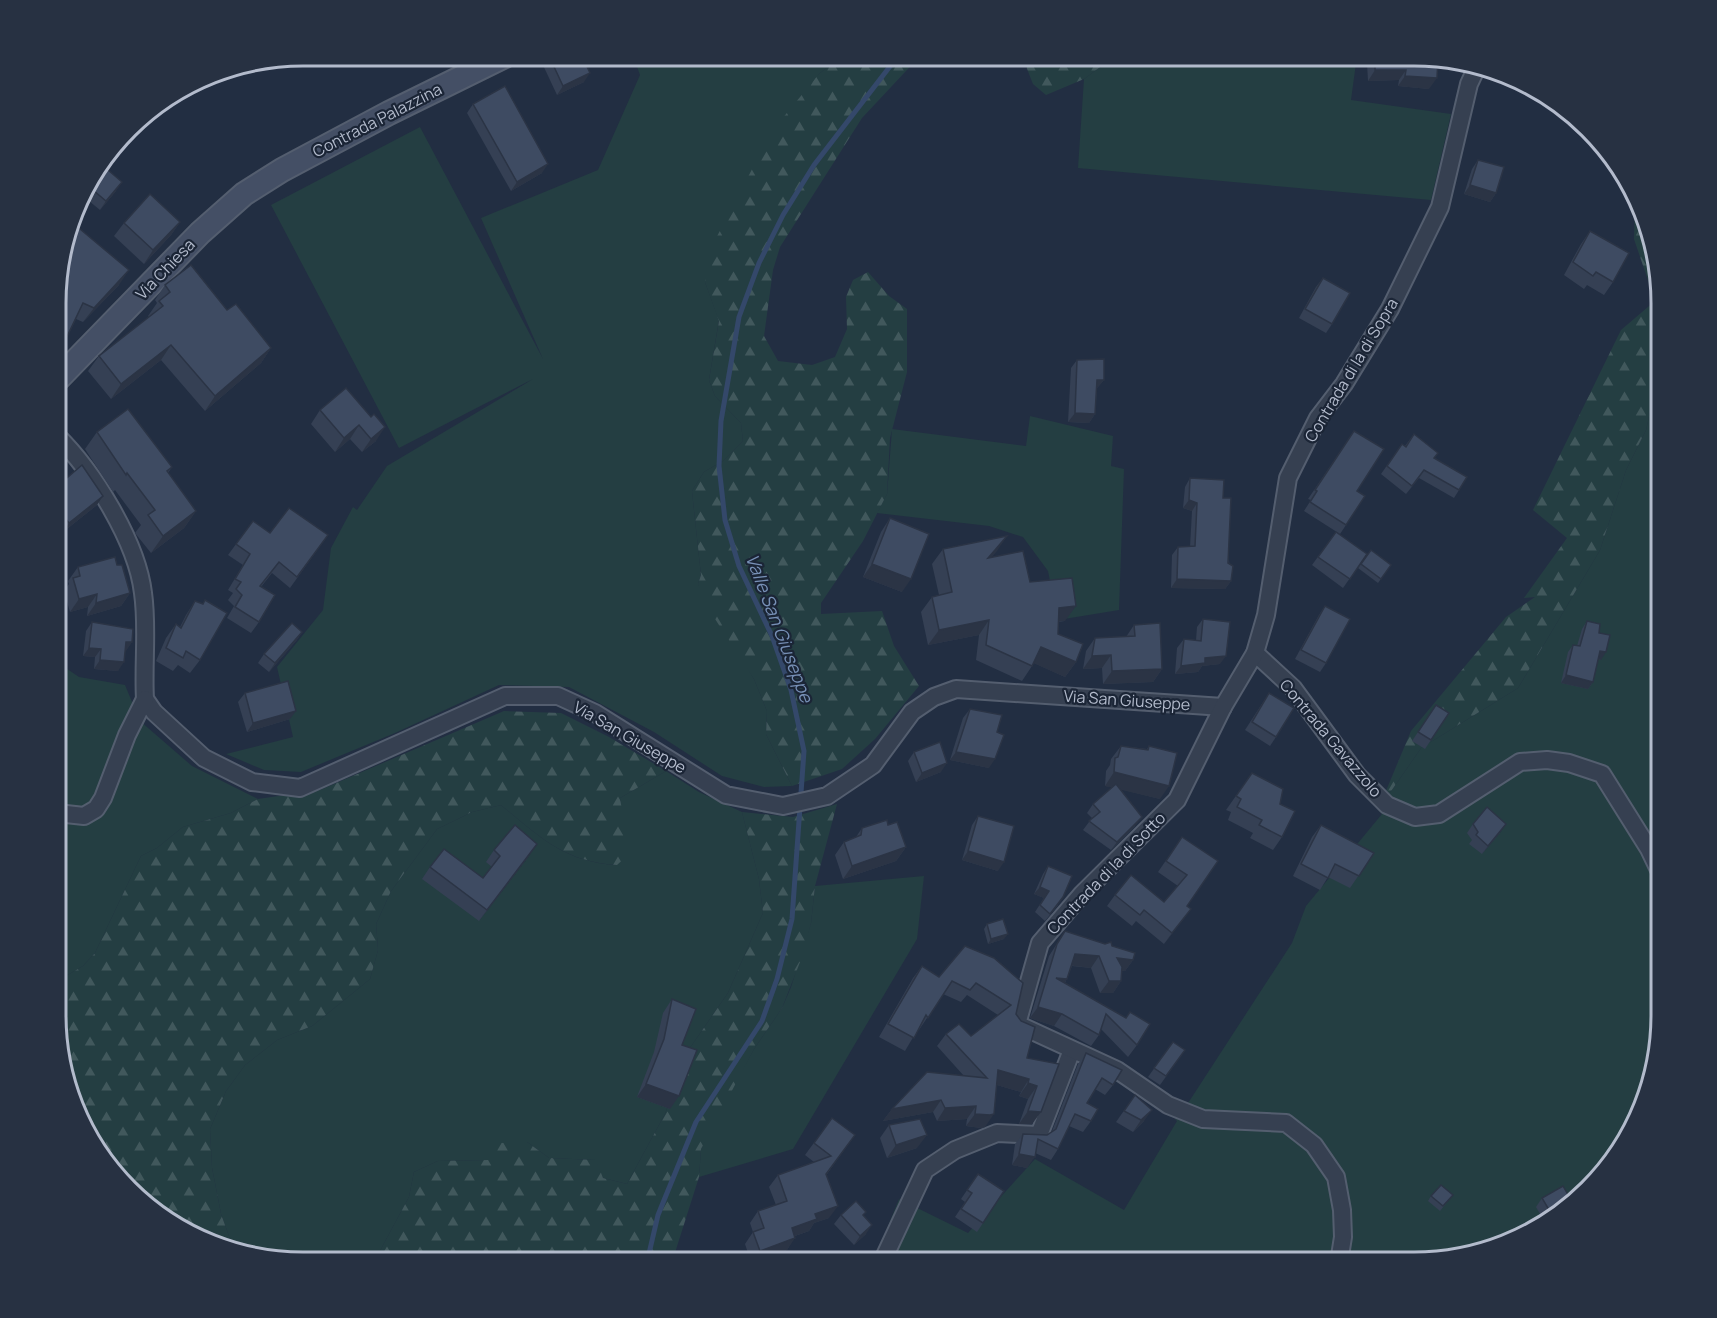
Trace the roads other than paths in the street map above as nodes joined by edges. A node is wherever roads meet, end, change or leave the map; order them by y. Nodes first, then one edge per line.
1 (483, 66) edge
2 (1474, 74) edge
3 (282, 170) joint
4 (66, 371) edge
5 (66, 445) edge
6 (1255, 653) junction
7 (145, 699) junction
8 (1223, 707) junction
9 (66, 814) edge
10 (1651, 853) edge
11 (1072, 1050) junction
12 (887, 1252) edge
13 (1341, 1252) edge

1 - 3 street, Contrada Palazzina
2 - 6 street, Contrada di la di Sopra
3 - 4 street, Via Chiesa
5 - 7 street
6 - 8 street, Contrada di la di Sopra
6 - 10 street, Contrada Gavazzolo
7 - 8 street, Via San Giuseppe
7 - 9 street
8 - 11 street, Contrada di la di Sotto
11 - 12 street
11 - 13 street

